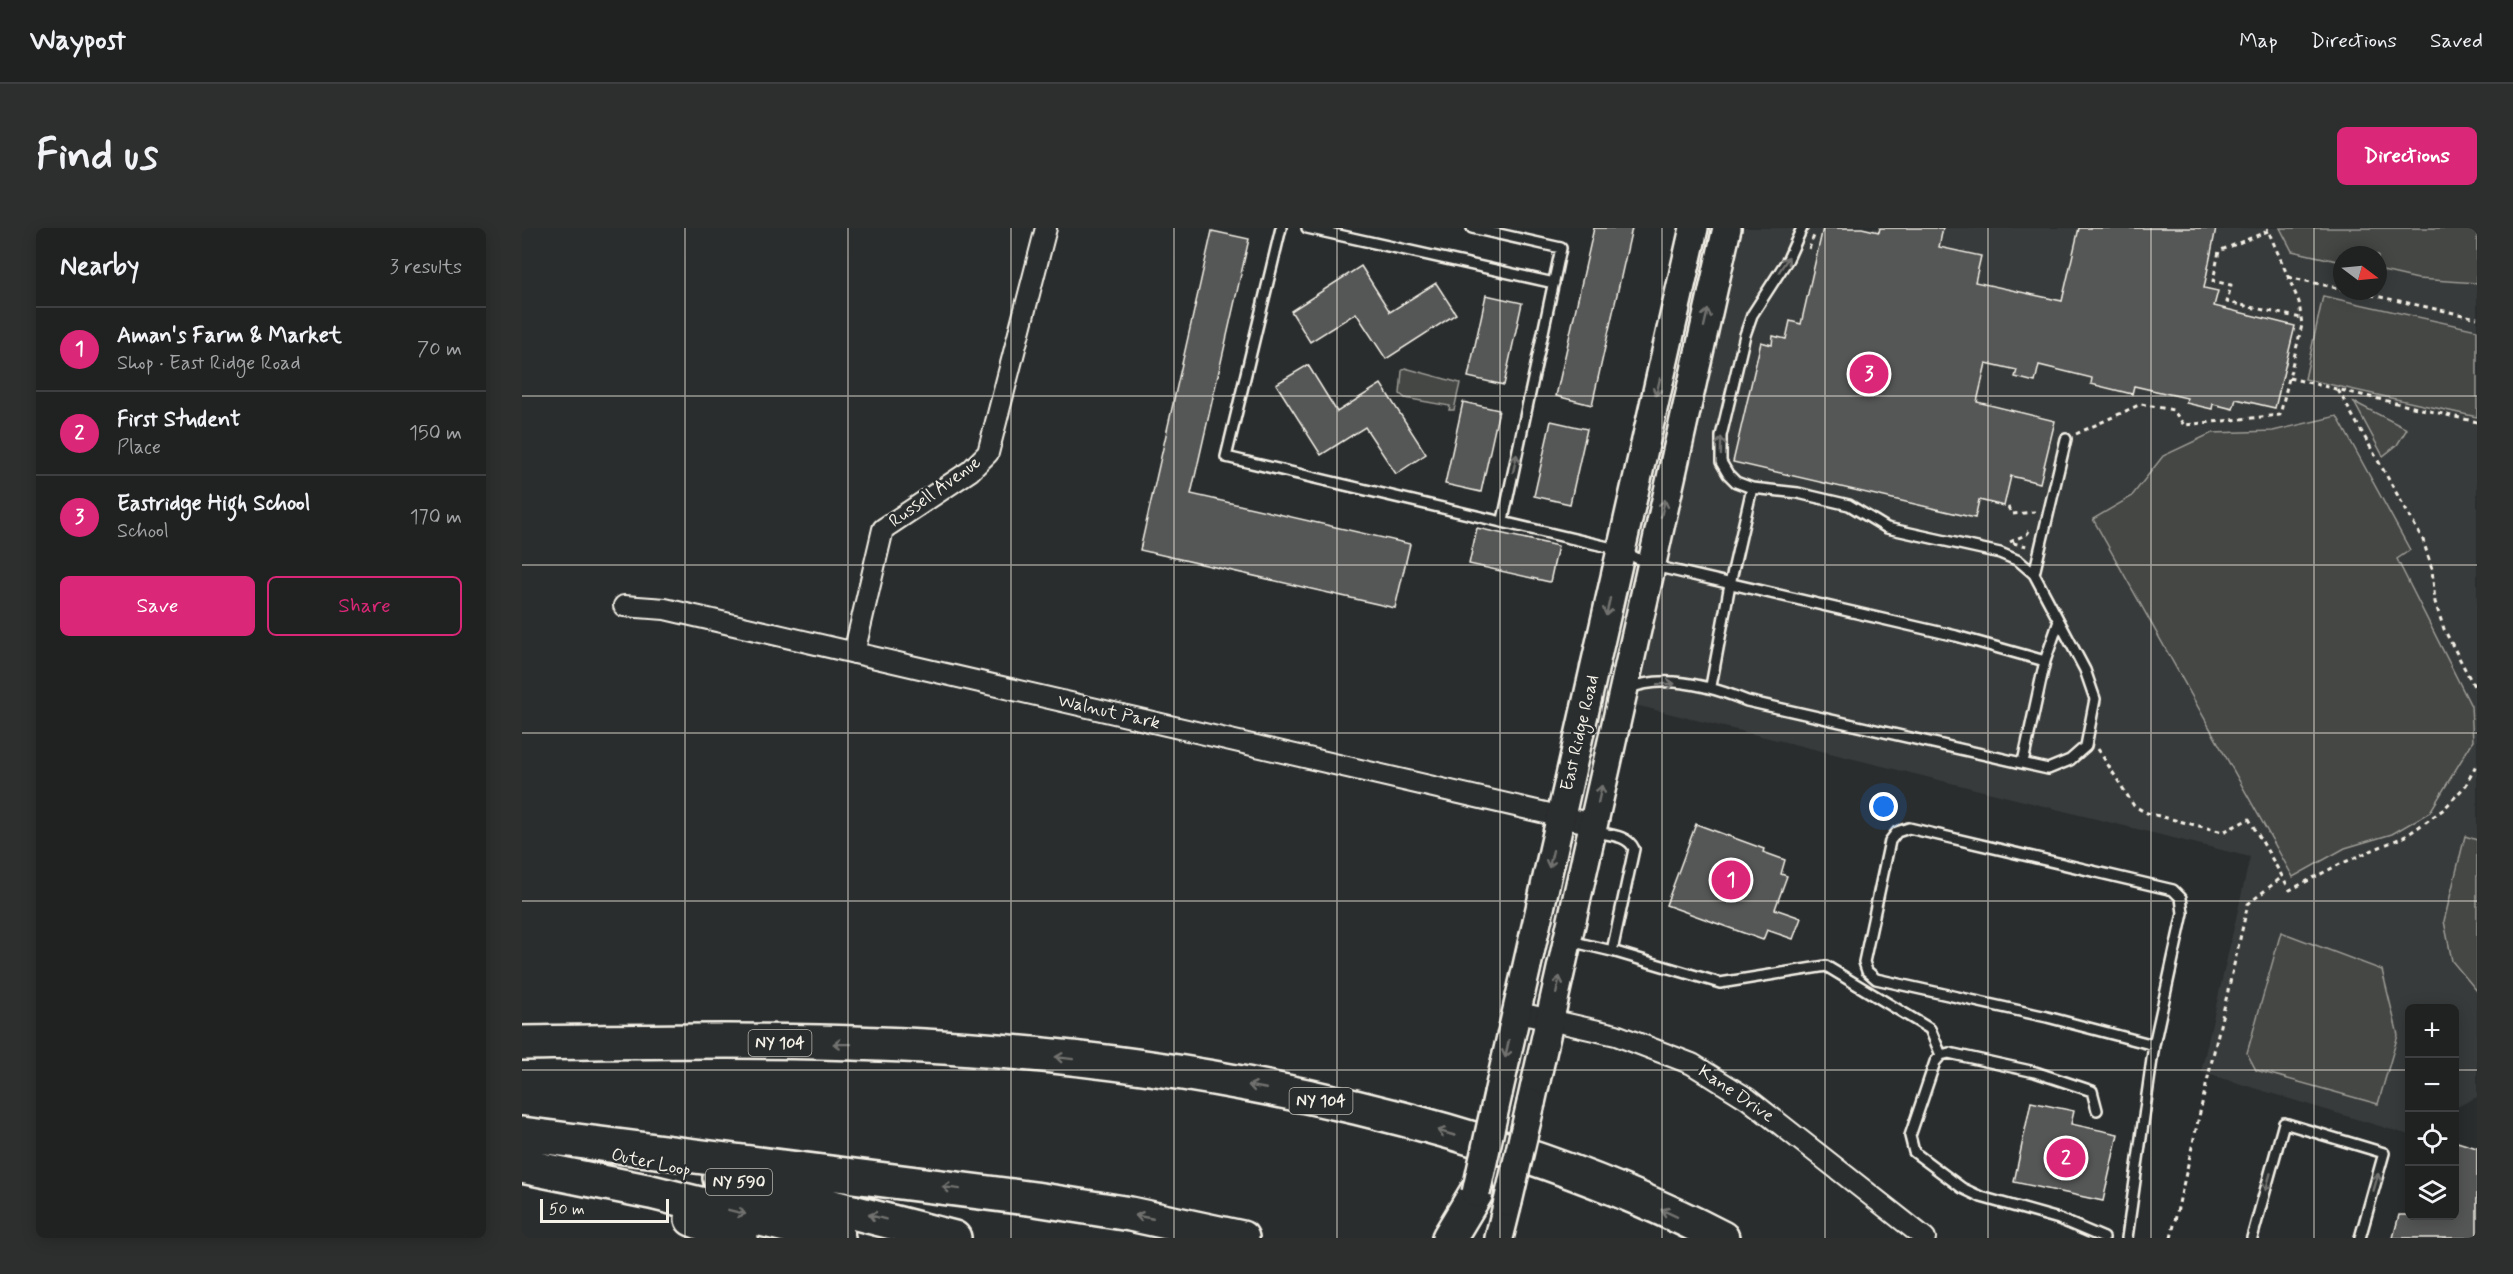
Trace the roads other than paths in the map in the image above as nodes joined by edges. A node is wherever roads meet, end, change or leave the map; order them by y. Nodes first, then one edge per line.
1 (1046, 228) edge
2 (1281, 228) edge
3 (1307, 228) edge
4 (1472, 228) edge
5 (1694, 228) edge
6 (1727, 228) edge
7 (1802, 228) edge
8 (1554, 283) junction
9 (2066, 439) road end
10 (1752, 489) junction
11 (1503, 520) junction
12 (1621, 550) junction
13 (1650, 565) junction
14 (2034, 574) junction
15 (1730, 584) junction
16 (624, 606) dead end
17 (2060, 621) junction
18 (854, 653) junction
19 (2045, 660) junction
20 (1711, 686) junction
21 (1622, 691) junction
22 (2023, 762) junction
23 (1561, 816) junction
24 (1592, 827) junction
25 (1567, 941) junction
26 (1612, 951) junction
27 (1515, 1012) junction
28 (1550, 1020) junction
29 (522, 1034) edge
30 (659, 1041) junction
31 (522, 1043) edge
32 (2154, 1045) junction
33 (1941, 1055) junction
34 (2097, 1110) dead end
35 (522, 1136) edge
36 (522, 1166) edge
37 (557, 1172) junction
38 (1476, 1193) junction
39 (741, 1238) edge
40 (837, 1238) edge
41 (954, 1238) edge
42 (1242, 1238) edge
43 (1449, 1238) edge
44 (1466, 1238) edge
45 (1499, 1238) edge
46 (1722, 1238) edge
47 (1925, 1238) edge
48 (2104, 1238) edge
49 (2127, 1238) edge
50 (2252, 1238) edge
51 (2360, 1238) edge

1 - 18 street, Russell Avenue
2 - 11 lane
3 - 8 lane
4 - 8 lane
5 -> 12 main road, East Ridge Road
13 -> 6 main road, East Ridge Road
10 -> 7 lane
11 -> 8 lane
9 - 14 lane
10 - 14 lane
10 - 15 lane
11 - 12 lane
12 - 13 lane
12 -> 23 main road, East Ridge Road
13 - 15 lane
13 - 21 main road, East Ridge Road
14 - 17 lane
15 - 19 lane
15 - 20 lane
16 - 18 street, Walnut Park
17 - 19 lane
17 - 22 lane
18 - 23 street, Walnut Park
19 - 22 lane
21 -> 20 lane
20 - 22 lane
24 -> 21 main road, East Ridge Road
23 - 24 street, Walnut Park
23 -> 27 main road, East Ridge Road
24 - 25 main road, East Ridge Road
24 - 26 lane
25 - 26 lane
28 -> 25 main road, East Ridge Road
26 - 33 lane
27 - 28 street, Kane Drive
27 -> 38 main road, East Ridge Road, bridge
28 - 45 main road, East Ridge Road, bridge
28 - 47 street, Kane Drive
29 - 30 highway, NY 104
30 - 31 highway
46 -> 30 highway, NY 104
32 - 32 lane
32 - 49 lane
33 - 34 lane
33 - 48 lane
41 -> 35 highway, Outer Loop / NY 590
42 -> 35 highway
36 - 37 highway, Outer Loop / NY 590
37 - 39 highway
37 -> 40 highway, Outer Loop / NY 590
38 - 43 highway
38 - 44 main road, East Ridge Road
51 -> 50 lane

